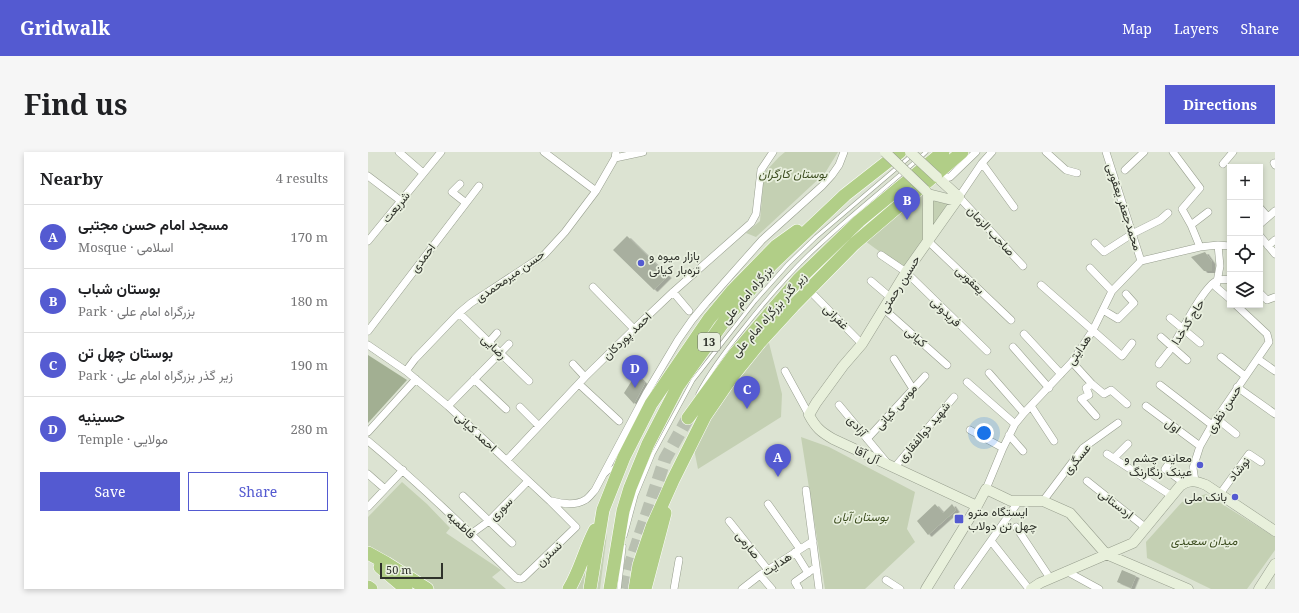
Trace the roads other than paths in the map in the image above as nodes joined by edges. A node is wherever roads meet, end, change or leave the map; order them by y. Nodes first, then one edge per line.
1 (399, 152) edge
2 (441, 152) edge
3 (544, 152) edge
4 (643, 152) edge
5 (773, 152) edge
6 (844, 152) edge
7 (885, 152) edge
8 (900, 152) edge
9 (910, 152) edge
10 (916, 152) edge
11 (926, 152) edge
12 (943, 152) edge
13 (962, 152) edge
14 (976, 152) edge
15 (992, 152) edge
16 (1046, 152) edge
17 (1106, 152) edge
18 (1144, 152) edge
19 (1173, 152) edge
20 (1233, 152) edge
21 (615, 155) edge
22 (982, 163) junction
23 (1223, 164) dead end
24 (1125, 170) dead end
25 (423, 173) junction
26 (1077, 173) dead end
27 (368, 176) edge
28 (938, 178) junction
29 (460, 184) dead end
30 (479, 186) dead end
31 (596, 191) junction
32 (926, 192) junction
33 (845, 195) junction
34 (957, 199) junction
35 (401, 201) junction
36 (466, 203) junction
37 (1014, 207) dead end
38 (1263, 211) edge
39 (1275, 211) edge
40 (1208, 212) dead end
41 (1168, 213) dead end
42 (1268, 217) junction
43 (1263, 221) edge
44 (1191, 225) junction
45 (1132, 234) junction
46 (928, 240) junction
47 (1263, 240) edge
48 (1275, 240) edge
49 (368, 241) edge
50 (1095, 243) dead end
51 (1218, 245) junction
52 (1200, 246) junction
53 (1227, 246) edge
54 (1268, 246) junction
55 (1275, 254) edge
56 (882, 255) dead end
57 (1141, 262) junction
58 (1024, 266) dead end
59 (1090, 268) dead end
60 (906, 272) junction
61 (1227, 279) edge
62 (1217, 280) junction
63 (871, 281) dead end
64 (1041, 285) dead end
65 (593, 287) dead end
66 (810, 291) dead end
67 (673, 292) junction
68 (1112, 292) junction
69 (1126, 294) dead end
70 (1227, 296) edge
71 (1263, 296) edge
72 (1275, 297) edge
73 (891, 298) junction
74 (1239, 308) edge
75 (884, 309) junction
76 (1103, 310) junction
77 (689, 311) dead end
78 (459, 313) junction
79 (1170, 318) dead end
80 (1011, 320) dead end
81 (634, 329) junction
82 (1093, 330) junction
83 (1183, 330) junction
84 (368, 331) edge
85 (497, 333) dead end
86 (1024, 334) dead end
87 (1161, 337) dead end
88 (489, 342) junction
89 (1132, 343) dead end
90 (1200, 343) dead end
91 (509, 344) dead end
92 (862, 344) junction
93 (368, 345) edge
94 (1013, 347) dead end
95 (1172, 348) junction
96 (987, 351) dead end
97 (500, 354) junction
98 (1221, 357) dead end
99 (1258, 358) junction
100 (894, 359) dead end
101 (1187, 360) dead end
102 (1072, 362) junction
103 (573, 364) dead end
104 (1159, 364) dead end
105 (947, 365) dead end
106 (406, 371) junction
107 (785, 371) dead end
108 (1275, 371) edge
109 (989, 373) dead end
110 (1061, 374) junction
111 (925, 376) dead end
112 (1245, 376) junction
113 (585, 377) junction
114 (416, 379) junction
115 (474, 379) junction
116 (529, 380) dead end
117 (967, 382) dead end
118 (579, 384) junction
119 (1092, 384) junction
120 (1160, 385) dead end
121 (1238, 387) junction
122 (1049, 388) junction
123 (913, 389) junction
124 (954, 397) dead end
125 (1127, 404) dead end
126 (448, 406) junction
127 (839, 406) dead end
128 (1031, 406) junction
129 (1146, 406) dead end
130 (520, 407) dead end
131 (506, 409) dead end
132 (1024, 413) junction
133 (1275, 414) edge
134 (809, 415) junction
135 (1096, 416) dead end
136 (689, 417) joint
137 (1216, 418) junction
138 (619, 421) dead end
139 (1118, 423) dead end
140 (1015, 424) junction
141 (1212, 425) junction
142 (539, 426) junction
143 (970, 430) dead end
144 (368, 432) edge
145 (1236, 434) dead end
146 (1009, 435) junction
147 (868, 439) junction
148 (368, 441) edge
149 (1054, 441) dead end
150 (1128, 444) dead end
151 (1200, 446) junction
152 (1003, 448) junction
153 (1023, 451) dead end
154 (624, 457) junction
155 (1172, 459) dead end
156 (507, 460) junction
157 (1261, 462) dead end
158 (892, 467) junction
159 (403, 470) junction
160 (368, 474) edge
161 (602, 478) junction
162 (673, 480) junction
163 (528, 481) junction
164 (1087, 481) dead end
165 (1195, 481) junction
166 (1184, 483) junction
167 (385, 488) junction
168 (986, 489) junction
169 (806, 490) dead end
170 (1220, 494) junction
171 (463, 496) dead end
172 (1172, 496) junction
173 (550, 501) junction
174 (1018, 501) junction
175 (1044, 501) junction
176 (768, 504) dead end
177 (977, 506) junction
178 (368, 507) edge
179 (601, 518) junction
180 (489, 521) junction
181 (729, 521) dead end
182 (576, 527) joint
183 (1016, 527) dead end
184 (1146, 528) junction
185 (1275, 532) edge
186 (471, 534) junction
187 (990, 540) junction
188 (813, 541) junction
189 (512, 543) dead end
190 (798, 551) junction
191 (368, 553) edge
192 (1106, 554) junction
193 (368, 557) edge
194 (679, 560) dead end
195 (1275, 564) edge
196 (816, 567) junction
197 (768, 570) junction
198 (1066, 572) junction
199 (808, 573) junction
200 (760, 575) junction
201 (1050, 578) junction
202 (520, 579) joint
203 (886, 580) dead end
204 (368, 587) edge
205 (958, 587) dead end
206 (371, 589) edge
207 (406, 589) edge
208 (427, 589) edge
209 (569, 589) edge
210 (590, 589) edge
211 (610, 589) edge
212 (619, 589) edge
213 (635, 589) edge
214 (645, 589) edge
215 (674, 589) edge
216 (742, 589) edge
217 (772, 589) edge
218 (799, 589) edge
219 (819, 589) edge
220 (900, 589) edge
221 (926, 589) edge
222 (1030, 589) edge
223 (1099, 589) edge
224 (1188, 589) edge
225 (1259, 589) edge

1 - 25 street
2 - 25 street, شریعت
3 - 31 street
4 - 21 street
5 - 67 street, احمد پوردکان
6 - 161 street
7 - 32 main road, bridge
8 - 33 highway, بزرگراه امام علی / 13
9 - 28 main road, bridge
10 - 212 lane
11 - 136 lane
12 - 136 highway, زیر گذر بزرگراه امام علی / 13
13 - 162 highway
14 - 28 street
15 - 22 street, حسین رحمتی
16 - 26 street
17 - 45 street, محمدجعفر یعقوبی
18 - 24 street
19 - 44 street
20 - 23 street
21 - 31 street, حسن میرمحمدی
22 - 34 street, حسین رحمتی
22 - 37 street
25 - 35 street, شریعت
27 - 35 street
28 - 34 main road
29 - 36 street
30 - 36 street, احمدی
31 - 78 street, حسن میرمحمدی
32 - 34 main road
32 - 46 main road
33 - 154 highway
33 - 211 highway, بزرگراه امام علی / 13
34 - 46 main road, حسین رحمتی
34 - 58 street, صاحب الزمان
35 - 49 street, شریعت
36 - 84 street, احمدی
38 - 42 street
39 - 42 street
40 - 44 street
41 - 45 street
42 - 43 street
44 - 52 street
45 - 50 street
45 - 57 street, محمدجعفر یعقوبی
46 - 60 main road, حسین رحمتی
46 - 80 street, یعقوبی
47 - 54 street
48 - 54 street
51 - 52 street
51 - 53 street
51 - 62 street
52 - 57 street
54 - 55 street
56 - 60 street, فریدونی
57 - 68 street, هدایتی
59 - 68 street
60 - 73 main road, حسین رحمتی
60 - 96 street, فریدونی
61 - 62 street
62 - 70 street
62 - 83 street, حاج کدخدا
63 - 73 street
64 - 82 street
65 - 81 street
66 - 92 street, غفرانی
67 - 77 street
67 - 81 street, احمد پوردکان
68 - 76 street, هدایتی
69 - 76 street
71 - 72 street
73 - 75 main road, حسین رحمتی
74 - 99 street, حسن نظری
75 - 92 main road, حسین رحمتی
75 - 105 street, کیانی
76 - 82 street, هدایتی
78 - 88 street, رضایی
78 - 106 street, حسن میرمحمدی
79 - 83 street
81 - 113 street, احمد پوردکان
82 - 89 street
82 - 102 street, هدایتی
83 - 90 street
83 - 95 street, حاج کدخدا
85 - 88 street
86 - 110 street
87 - 95 street
88 - 97 street, رضایی
91 - 97 street
92 - 134 main road, حسین رحمتی
93 - 106 street, احمد کیانی
94 - 122 street
95 - 101 street
95 - 104 street, حاج کدخدا
97 - 115 street
97 - 116 street, رضایی
98 - 112 street
99 - 108 street
99 - 112 street, حسن نظری
100 - 123 street
102 - 110 street, هدایتی
102 - 119 street
103 - 113 street
106 - 114 street, احمد کیانی
107 - 134 street, آل آقا
109 - 132 street
110 - 122 street, هدایتی
111 - 123 street, موسی کیانی
112 - 121 street, حسن نظری
113 - 118 street, احمد پوردکان
114 - 126 street, احمد کیانی
114 - 144 street
115 - 126 street
115 - 131 street
117 - 140 street
118 - 138 street
118 - 142 street, احمد پوردکان
119 - 125 street
119 - 135 street
120 - 141 street
121 - 133 street
121 - 137 street, حسن نظری
122 - 128 street, هدایتی
123 - 147 street, موسی کیانی
124 - 158 street, شهید ذوالفقاری
126 - 156 street, احمد کیانی
127 - 147 street, آزادی
128 - 132 street, هدایتی
128 - 149 street
129 - 151 street, اول
130 - 142 street
132 - 140 street, هدایتی
134 - 158 main road, آل آقا
137 - 141 street, حسن نظری
137 - 145 street
139 - 175 street, عسگری
140 - 146 street, هدایتی
141 - 151 street, حسن نظری
142 - 156 street, احمد پوردکان
143 - 152 street
146 - 152 street, هدایتی
146 - 153 street
147 - 158 street, آزادی
148 - 159 street, فاطمیه
150 - 172 street
151 - 165 street, حسن نظری
152 - 168 street, هدایتی
154 - 161 lane
154 - 179 highway
155 - 166 street
156 - 163 street, احمد کیانی
157 - 170 street, نوشاد
158 - 177 main road, آل آقا
159 - 167 street
159 - 186 street, فاطمیه
160 - 167 street
161 - 173 street
162 - 213 highway
162 - 214 highway
163 - 173 street, احمد کیانی
163 - 180 street, سوری
164 - 184 street, اردستانی
165 - 166 main road
165 - 170 main road
166 - 172 main road
167 - 178 street
168 - 174 main road
168 - 177 main road
169 - 188 street
170 - 185 main road
171 - 180 street
172 - 184 main road
173 - 182 street, احمد کیانی
174 - 175 main road
174 - 187 street
175 - 192 main road
176 - 190 street
177 - 221 main road
179 - 209 highway
179 - 210 highway
180 - 186 street, سوری
180 - 189 street
181 - 197 street, صارمی
182 - 202 street, نسترن
183 - 201 street
184 - 192 main road
186 - 202 street, فاطمیه
187 - 205 street
187 - 222 street
188 - 190 street, هدایت
188 - 196 street
190 - 197 street, هدایت
190 - 199 street
191 - 208 highway
192 - 198 main road
192 - 224 main road
193 - 207 highway
194 - 215 street
195 - 225 main road
196 - 199 street
196 - 219 street
197 - 200 street, هدایت
198 - 201 main road
198 - 223 street
199 - 218 street
200 - 216 street, هدایت
200 - 217 street
201 - 222 main road
203 - 220 street
204 - 206 highway

